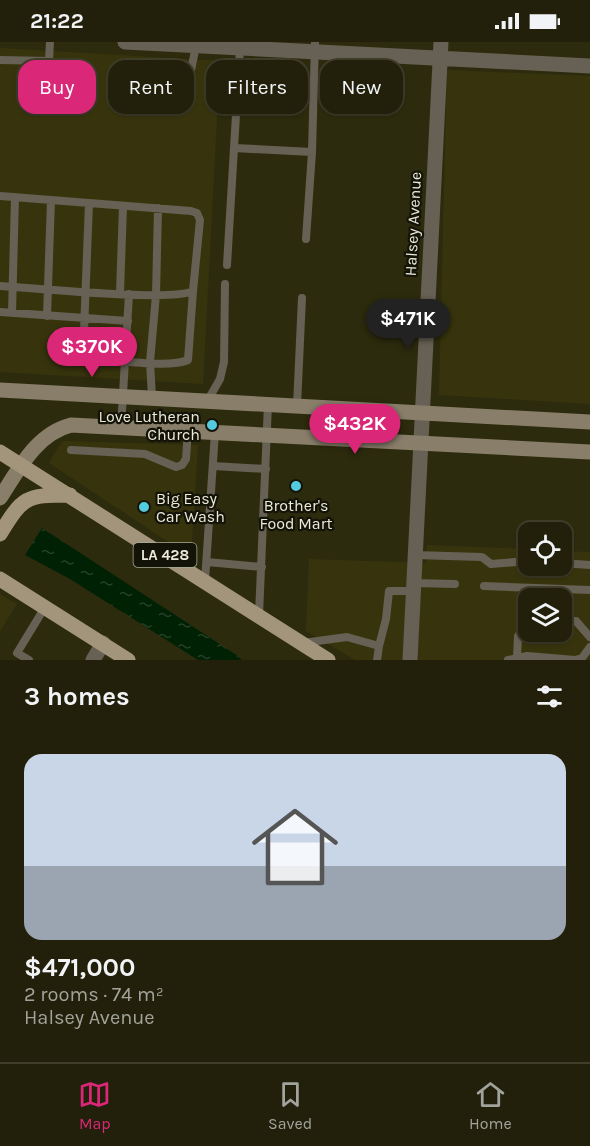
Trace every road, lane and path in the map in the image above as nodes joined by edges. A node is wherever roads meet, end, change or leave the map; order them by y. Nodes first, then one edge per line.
1 (50, 42) edge
2 (125, 42) edge
3 (441, 42) edge
4 (196, 46) junction
5 (245, 46) edge
6 (315, 47) edge
7 (440, 58) junction
8 (0, 60) edge
9 (18, 60) edge
10 (49, 60) edge
11 (193, 60) edge
12 (590, 66) edge
13 (234, 148) junction
14 (312, 152) junction
15 (0, 196) edge
16 (15, 197) junction
17 (51, 200) junction
18 (89, 203) junction
19 (123, 206) junction
20 (158, 208) junction
21 (306, 239) dead end
22 (226, 265) dead end
23 (225, 284) dead end
24 (0, 286) edge
25 (14, 287) junction
26 (49, 289) junction
27 (86, 291) junction
28 (193, 291) junction
29 (125, 293) junction
30 (156, 295) junction
31 (302, 298) dead end
32 (0, 312) edge
33 (12, 313) junction
34 (47, 316) junction
35 (84, 318) junction
36 (128, 321) junction
37 (127, 362) junction
38 (150, 362) junction
39 (0, 390) edge
40 (123, 396) junction
41 (153, 398) junction
42 (208, 400) junction
43 (268, 404) junction
44 (297, 405) junction
45 (421, 411) junction
46 (590, 422) edge
47 (121, 427) junction
48 (188, 430) junction
49 (215, 432) junction
50 (267, 434) junction
51 (420, 442) junction
52 (71, 450) dead end
53 (0, 452) edge
54 (590, 452) edge
55 (21, 465) junction
56 (213, 466) junction
57 (266, 469) junction
58 (70, 495) junction
59 (0, 498) edge
60 (0, 534) edge
61 (414, 555) junction
62 (207, 562) junction
63 (518, 562) edge
64 (572, 564) edge
65 (590, 565) edge
66 (262, 567) junction
67 (205, 581) junction
68 (1, 583) edge
69 (455, 584) dead end
70 (484, 586) dead end
71 (413, 587) junction
72 (590, 590) edge
73 (45, 607) junction
74 (259, 615) junction
75 (572, 621) edge
76 (518, 636) edge
77 (590, 637) edge
78 (103, 643) junction
79 (302, 643) junction
80 (379, 646) junction
81 (590, 647) edge
82 (517, 657) junction
83 (29, 660) edge
84 (93, 660) edge
85 (128, 660) edge
86 (328, 660) edge
87 (377, 660) edge
88 (410, 660) edge
89 (508, 660) edge

1 - 10 lane
2 - 4 street
3 - 7 street, Halsey Avenue
4 - 5 street
4 - 11 lane
5 - 6 street
5 - 13 lane
6 - 7 street
6 - 14 lane
7 - 12 street
7 - 45 street, Halsey Avenue
8 - 9 lane
13 - 14 lane
13 - 22 lane
14 - 21 lane
15 - 16 lane
16 - 17 lane
16 - 25 lane
17 - 18 lane
17 - 26 lane
18 - 19 lane
18 - 27 lane
19 - 20 lane
19 - 29 lane
20 - 28 lane
20 - 30 lane
23 - 42 lane
24 - 25 lane
25 - 26 lane
25 - 33 lane
26 - 27 lane
26 - 34 lane
27 - 29 lane
27 - 35 lane
28 - 30 lane
28 - 38 lane
29 - 30 lane
29 - 36 lane
30 - 38 lane
31 - 44 lane
32 - 33 lane
33 - 34 lane
34 - 35 lane
35 - 36 lane
35 - 37 lane
36 - 37 lane
37 - 38 lane
37 - 40 lane
38 - 41 lane
39 - 40 street
40 - 41 street
40 - 47 lane
41 - 42 street
42 - 43 street
43 - 44 street
43 - 50 lane
44 - 45 street
45 - 46 street
45 - 51 street, Halsey Avenue
47 - 48 street
47 - 55 street
48 - 49 street
48 - 52 lane
49 - 50 street
49 - 56 lane
50 - 51 street
50 - 57 lane
51 - 54 street
51 - 61 street, Halsey Avenue
53 - 55 main road, LA 428
55 - 58 main road, LA 428
55 - 59 street
56 - 57 lane
56 - 62 lane
57 - 66 lane
58 - 60 main road
58 - 67 main road, LA 428
61 - 63 lane
61 - 71 street, Halsey Avenue
62 - 66 lane
62 - 67 lane
64 - 65 lane
66 - 74 lane
67 - 74 main road, LA 428
68 - 73 main road
69 - 71 lane
70 - 72 lane
71 - 80 lane
71 - 88 street, Halsey Avenue
73 - 78 main road
73 - 83 lane
74 - 79 main road, LA 428
75 - 77 lane
76 - 82 lane
78 - 84 street
78 - 85 main road
79 - 80 lane
79 - 86 main road, LA 428
80 - 87 lane
81 - 82 lane
82 - 89 lane

